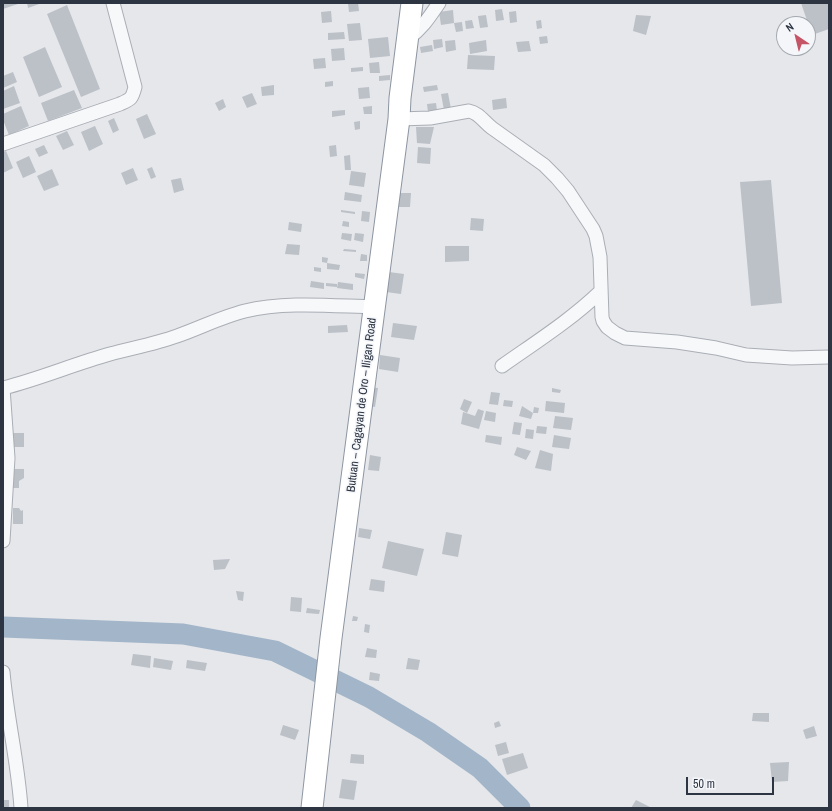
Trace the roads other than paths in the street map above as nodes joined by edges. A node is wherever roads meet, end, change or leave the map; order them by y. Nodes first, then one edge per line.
1 (113, 3) edge
2 (412, 3) edge
3 (439, 3) edge
4 (408, 39) junction
5 (399, 119) junction
6 (3, 144) edge
7 (601, 291) junction
8 (374, 307) junction
9 (829, 357) edge
10 (502, 366) dead end
11 (3, 388) edge
12 (3, 541) edge
13 (3, 672) edge
14 (21, 808) edge
15 (312, 808) edge

1 - 6 street
2 - 4 highway, Butuan – Cagayan de Oro – Iligan Road
3 - 4 street
4 - 5 highway, Butuan – Cagayan de Oro – Iligan Road
5 - 7 street
5 - 8 highway, Butuan – Cagayan de Oro – Iligan Road
7 - 9 street
7 - 10 street
8 - 11 street
8 - 15 highway, Butuan – Cagayan de Oro – Iligan Road
11 - 12 street
13 - 14 street

